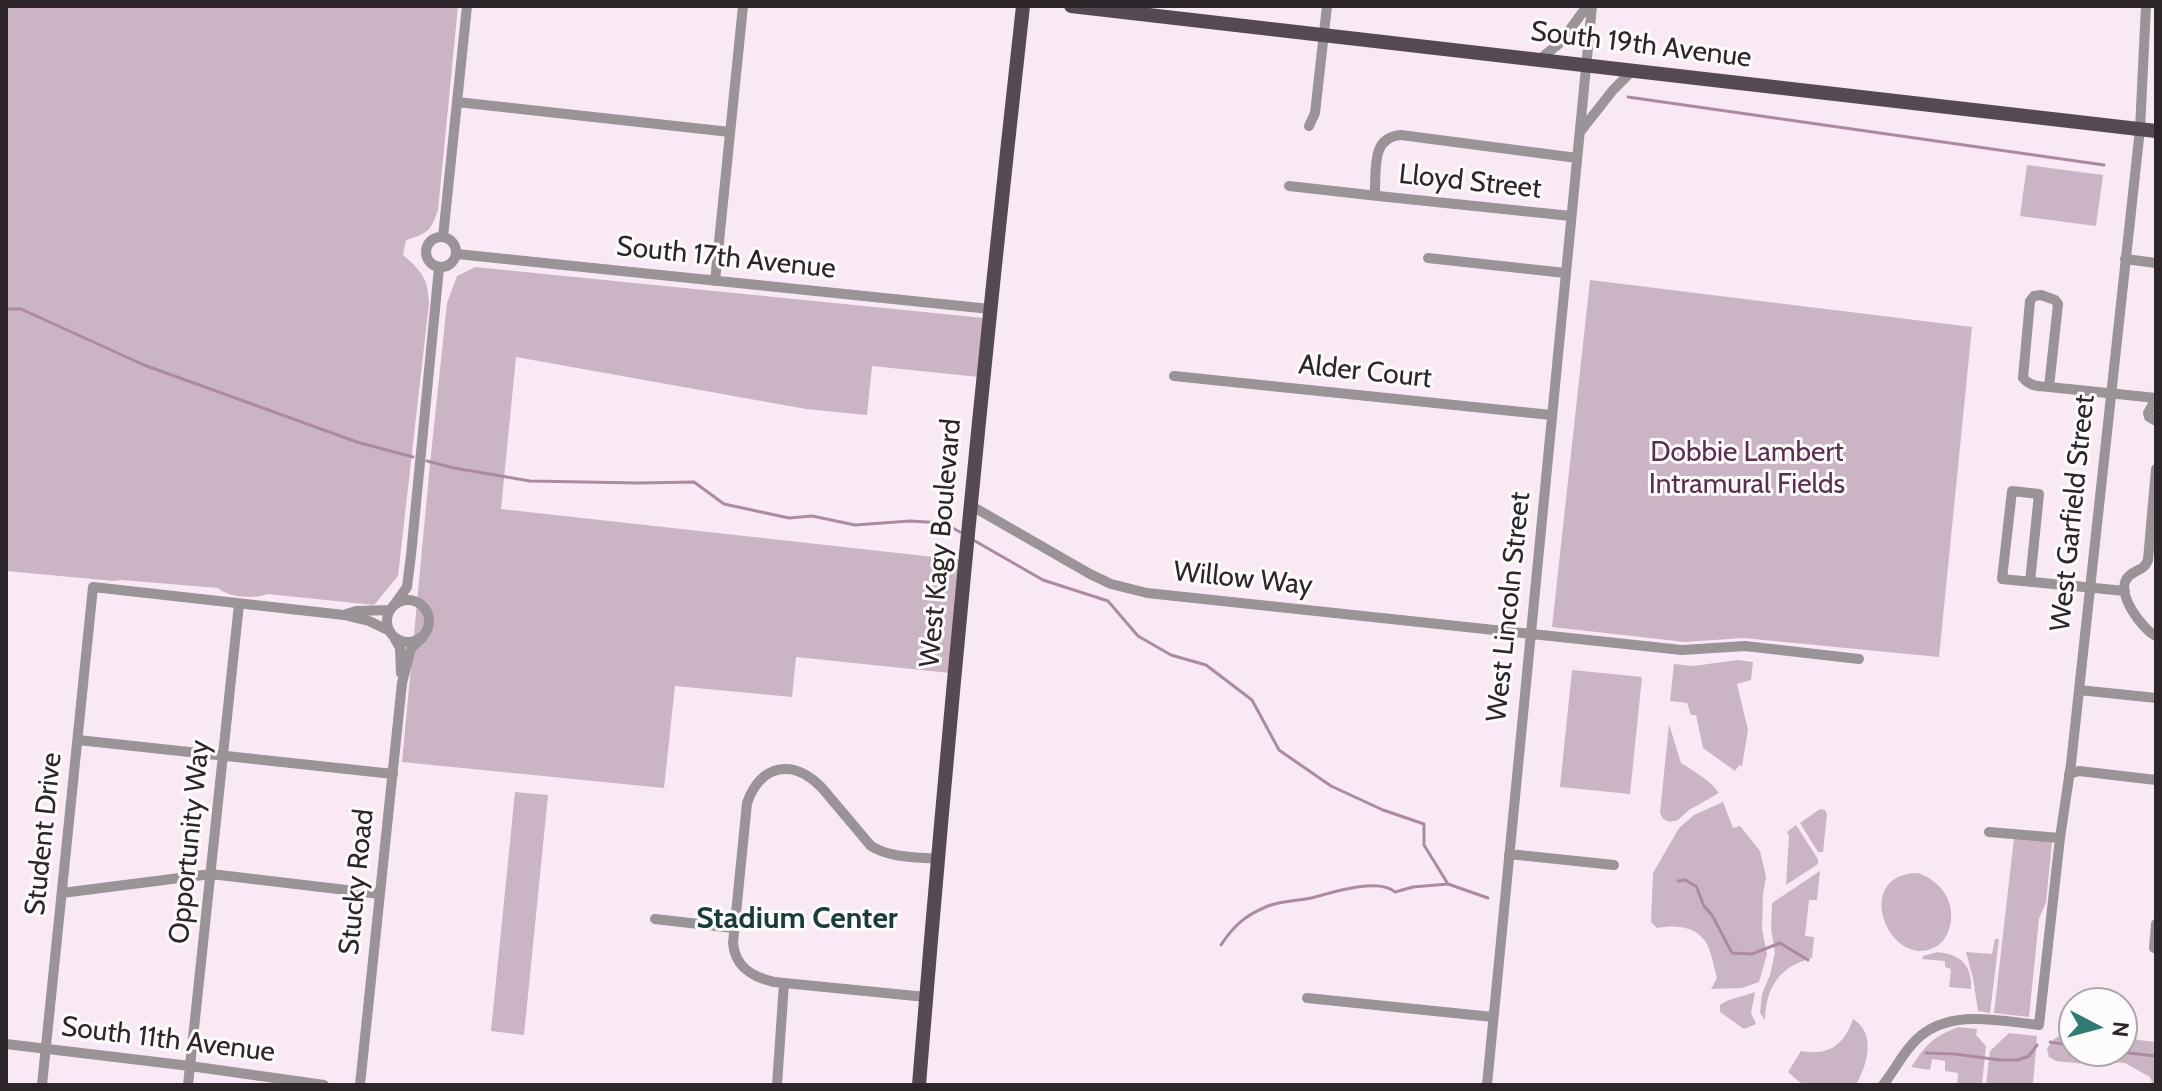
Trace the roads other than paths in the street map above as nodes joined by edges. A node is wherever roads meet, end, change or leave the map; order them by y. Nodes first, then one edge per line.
1 (467, 6) edge
2 (743, 6) edge
3 (1023, 6) edge
4 (1071, 6) edge
5 (1327, 6) edge
6 (1590, 6) edge
7 (2146, 6) edge
8 (1325, 35) junction
9 (1540, 59) junction
10 (1586, 64) junction
11 (1632, 71) junction
12 (457, 102) junction
13 (1309, 126) dead end
14 (2140, 129) junction
15 (2156, 131) edge
16 (730, 132) junction
17 (1579, 134) junction
18 (1577, 158) junction
19 (1289, 186) dead end
20 (1378, 196) junction
21 (1571, 216) junction
22 (443, 237) junction
23 (457, 254) junction
24 (1428, 258) dead end
25 (2125, 259) junction
26 (2156, 263) edge
27 (439, 268) junction
28 (1565, 273) junction
29 (715, 281) junction
30 (990, 309) junction
31 (1174, 376) dead end
32 (2049, 387) junction
33 (2110, 393) junction
34 (2156, 398) edge
35 (1551, 415) junction
36 (2156, 421) edge
37 (2156, 469) edge
38 (970, 505) junction
39 (411, 555) junction
40 (2030, 582) junction
41 (2089, 587) junction
42 (2125, 591) junction
43 (239, 604) junction
44 (421, 604) junction
45 (393, 607) junction
46 (344, 615) junction
47 (392, 634) junction
48 (1530, 634) junction
49 (2156, 636) edge
50 (422, 638) junction
51 (1859, 659) dead end
52 (402, 683) junction
53 (2079, 690) junction
54 (2156, 698) edge
55 (78, 740) junction
56 (224, 757) junction
57 (393, 774) junction
58 (2069, 774) junction
59 (2156, 780) edge
60 (1989, 832) dead end
61 (2060, 838) junction
62 (1509, 854) junction
63 (938, 859) junction
64 (1614, 865) dead end
65 (211, 874) junction
66 (62, 893) junction
67 (380, 894) junction
68 (655, 919) dead end
69 (2156, 924) edge
70 (734, 928) junction
71 (2154, 948) dead end
72 (784, 983) junction
73 (926, 997) junction
74 (1307, 998) dead end
75 (1493, 1017) junction
76 (6, 1044) edge
77 (45, 1049) junction
78 (190, 1066) junction
79 (42, 1085) edge
80 (188, 1085) edge
81 (324, 1085) edge
82 (360, 1085) edge
83 (777, 1085) edge
84 (919, 1085) edge
85 (1487, 1085) edge
86 (1883, 1085) edge

1 - 12 street
2 - 16 street
3 - 30 main road, West Kagy Boulevard
4 - 8 main road, South 19th Avenue
5 - 8 street
6 - 9 street, West Lincoln Street
6 - 10 street, West Lincoln Street
7 - 14 street, West Garfield Street
8 - 9 main road, South 19th Avenue
8 - 13 street
9 - 10 main road, South 19th Avenue
10 - 11 main road, South 19th Avenue
10 - 17 street, West Lincoln Street
11 - 14 main road, South 19th Avenue
11 - 17 street
12 - 16 street
12 - 22 street
14 - 15 main road, South 19th Avenue
14 - 25 street, West Garfield Street
16 - 29 street
17 - 18 street, West Lincoln Street
18 - 20 street, Lloyd Street
18 - 21 street, West Lincoln Street
19 - 20 street
20 - 21 street, Lloyd Street
21 - 28 street, West Lincoln Street
22 - 23 street
22 - 27 street
23 - 27 street
23 - 29 street, South 17th Avenue
24 - 28 street
25 - 26 street
25 - 33 street, West Garfield Street
27 - 39 street
28 - 35 street, West Lincoln Street
29 - 30 street, South 17th Avenue
30 - 38 main road, West Kagy Boulevard
31 - 35 street, Alder Court
32 - 32 street
32 - 33 street
33 - 34 street
33 - 41 street, West Garfield Street
34 - 36 street
35 - 48 street, West Lincoln Street
37 - 42 street
38 - 48 street, Willow Way
38 - 63 main road, West Kagy Boulevard
39 - 44 street
39 - 45 street
40 - 40 street
40 - 41 street
41 - 42 street
41 - 53 street, West Garfield Street
42 - 49 street
43 - 46 street
43 - 55 street, Student Drive
43 - 56 street, Opportunity Way
44 - 45 street
44 - 50 street
45 - 46 street
45 - 47 street
46 - 47 street
47 - 50 street
47 - 52 street, Stucky Road
48 - 51 street, Willow Way
48 - 62 street, West Lincoln Street
50 - 52 street, Stucky Road
52 - 57 street, Stucky Road
53 - 54 street
53 - 58 street, West Garfield Street
55 - 56 street
55 - 66 street, Student Drive
56 - 57 street
56 - 65 street, Opportunity Way
57 - 67 street, Stucky Road
58 - 59 street
58 - 61 street, West Garfield Street
60 - 61 street
61 - 86 street, West Garfield Street
62 - 64 street
62 - 75 street, West Lincoln Street
63 - 70 street
63 - 73 main road, West Kagy Boulevard
65 - 66 street
65 - 67 street
65 - 78 street, Opportunity Way
66 - 77 street, Student Drive
67 - 82 street, Stucky Road
68 - 70 street
69 - 71 street
70 - 72 street
72 - 73 street
72 - 83 street
73 - 84 main road, West Kagy Boulevard
74 - 75 street
75 - 85 street, West Lincoln Street
76 - 77 street, South 11th Avenue
77 - 78 street, South 11th Avenue
77 - 79 street, Student Drive
78 - 80 street, Opportunity Way
78 - 81 street, South 11th Avenue

